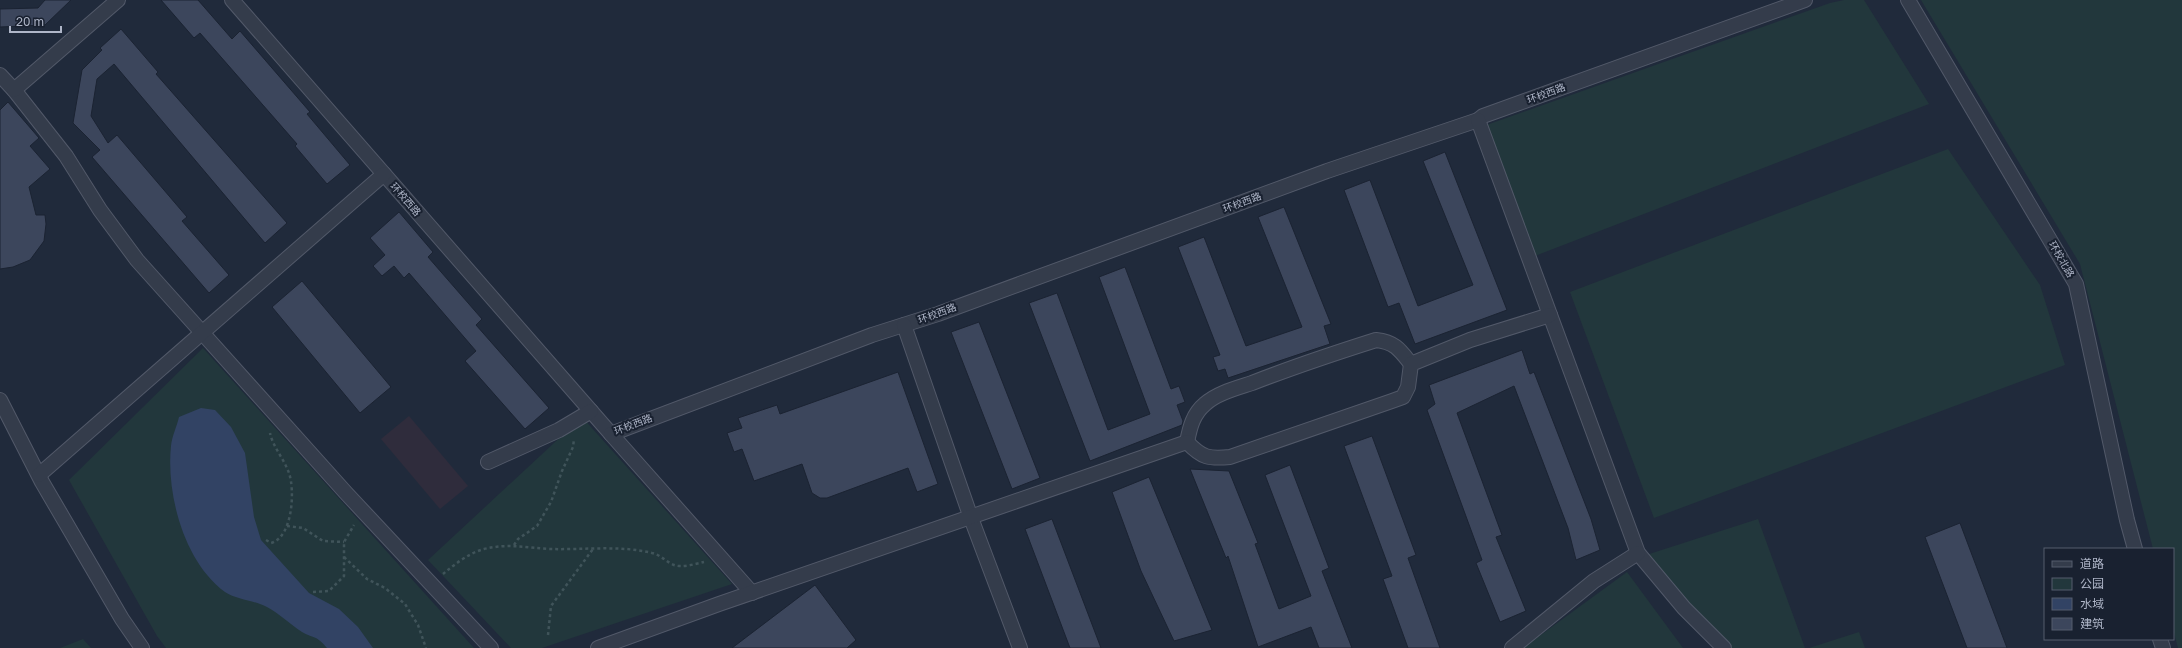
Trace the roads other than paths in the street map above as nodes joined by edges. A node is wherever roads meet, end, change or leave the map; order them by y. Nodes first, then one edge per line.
1 (118, 0) edge
2 (232, 0) edge
3 (1805, 0) edge
4 (1908, 0) edge
5 (0, 75) edge
6 (14, 90) junction
7 (1478, 120) junction
8 (384, 174) junction
9 (1550, 314) junction
10 (904, 325) junction
11 (203, 334) junction
12 (1411, 364) junction
13 (0, 400) edge
14 (591, 411) junction
15 (611, 434) junction
16 (1187, 442) junction
17 (488, 462) dead end
18 (39, 475) junction
19 (971, 518) junction
20 (2136, 548) edge
21 (1638, 552) junction
22 (752, 593) junction
23 (142, 648) edge
24 (491, 648) edge
25 (598, 648) edge
26 (1020, 648) edge
27 (1512, 648) edge
28 (1724, 648) edge

1 - 6 street
2 - 8 street, 环校西路
3 - 7 street, 环校西路
4 - 20 street, 环校北路
5 - 6 street
6 - 11 street
7 - 9 street
7 - 10 street, 环校西路
8 - 11 street
8 - 14 street, 环校西路
9 - 12 street
9 - 21 street
10 - 15 street, 环校西路
10 - 19 street
11 - 18 street
11 - 24 street
12 - 16 street
12 - 16 street
13 - 18 street
14 - 15 street, 环校西路
14 - 17 street
15 - 22 street
16 - 19 street
18 - 23 street
19 - 22 street
19 - 26 street
21 - 27 street
21 - 28 street
22 - 25 street

